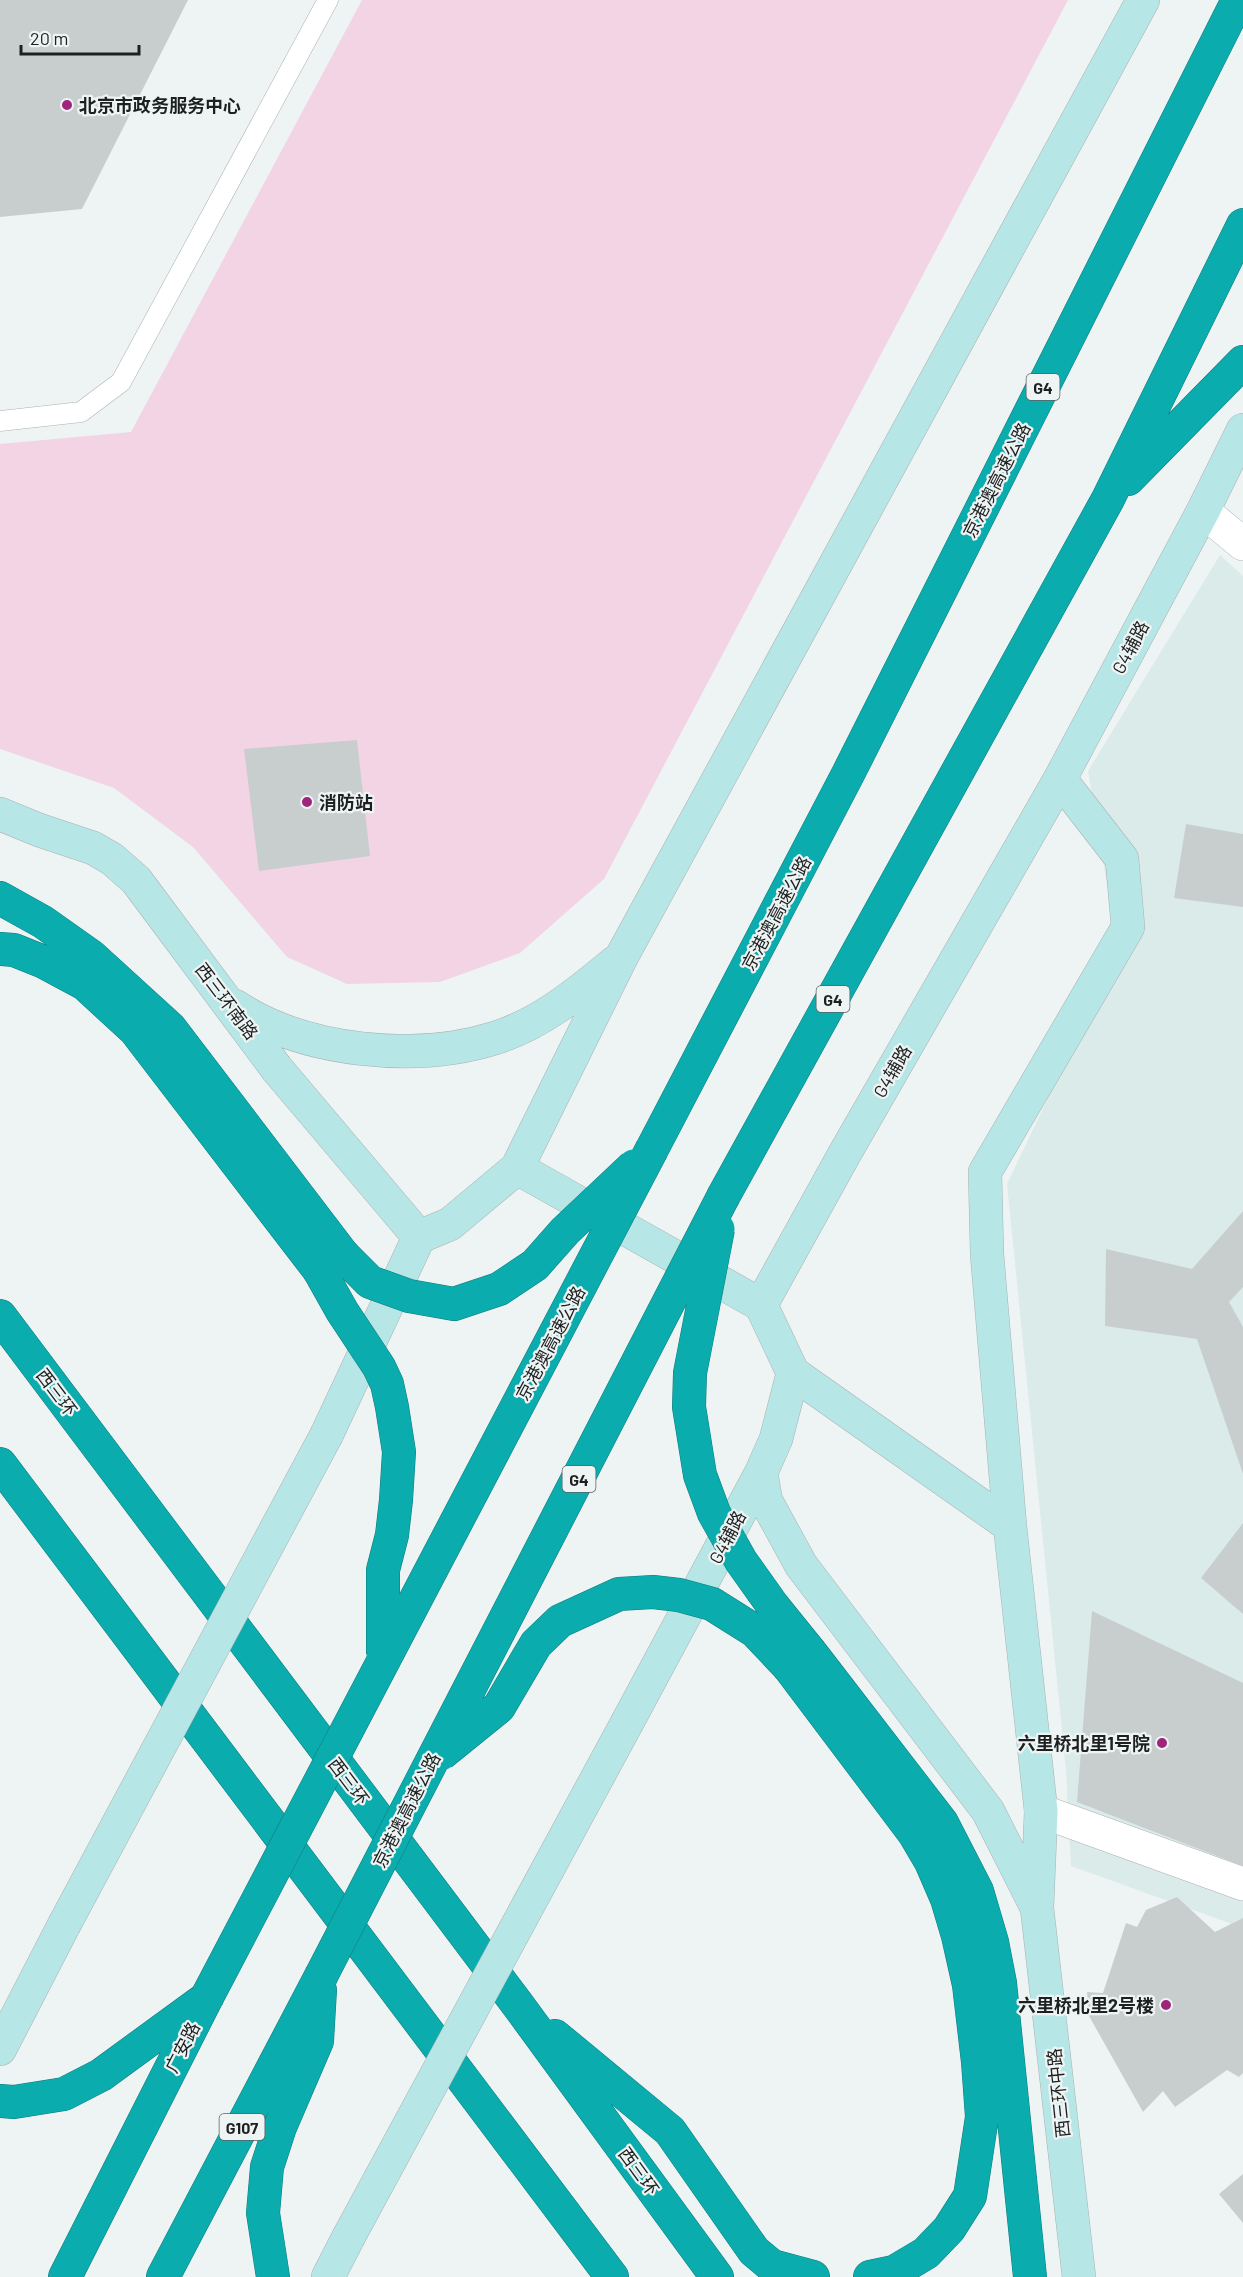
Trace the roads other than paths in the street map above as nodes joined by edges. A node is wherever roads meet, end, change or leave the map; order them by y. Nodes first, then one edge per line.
1 (328, 0) edge
2 (1143, 0) edge
3 (1238, 0) edge
4 (1243, 225) edge
5 (1243, 362) edge
6 (0, 421) edge
7 (1243, 430) edge
8 (1108, 499) junction
9 (1203, 511) junction
10 (1243, 544) edge
11 (1060, 779) junction
12 (0, 814) edge
13 (0, 898) edge
14 (0, 949) edge
15 (622, 956) junction
16 (228, 1001) junction
17 (652, 1149) junction
18 (517, 1168) junction
19 (724, 1195) junction
20 (419, 1237) junction
21 (331, 1263) junction
22 (760, 1305) junction
23 (0, 1316) edge
24 (793, 1373) junction
25 (0, 1464) edge
26 (760, 1473) junction
27 (1010, 1526) junction
28 (383, 1659) junction
29 (800, 1660) junction
30 (431, 1762) junction
31 (1041, 1810) junction
32 (302, 1819) joint
33 (1243, 1884) edge
34 (360, 1900) joint
35 (1037, 1908) junction
36 (321, 1976) junction
37 (207, 1997) junction
38 (518, 2005) junction
39 (0, 2049) edge
40 (0, 2100) edge
41 (65, 2277) edge
42 (163, 2277) edge
43 (273, 2277) edge
44 (328, 2277) edge
45 (612, 2277) edge
46 (717, 2277) edge
47 (813, 2277) edge
48 (870, 2277) edge
49 (1030, 2277) edge
50 (1079, 2277) edge

1 - 6 lane
2 - 15 street
3 - 17 highway, 京港澳高速公路 / G4
4 - 8 highway, 京港澳高速公路 / G4
5 - 8 highway
7 - 9 street, G4辅路
8 - 19 highway, 京港澳高速公路 / G4
9 - 10 street
9 - 11 street, G4辅路
11 - 22 street, G4辅路
11 - 27 street
12 - 16 street, 西三环南路
13 - 21 highway
14 - 21 highway
15 - 16 street
15 - 18 street
16 - 20 street, 西三环南路
17 - 21 highway, bridge
17 - 28 highway, 京港澳高速公路 / G4, bridge
18 - 20 street
18 - 22 street
19 - 29 highway, bridge
19 - 30 highway, 京港澳高速公路 / G4, bridge
20 - 39 street, bridge
21 - 28 highway, bridge
22 - 24 street
23 - 38 highway, 西三环
24 - 26 street, G4辅路
24 - 27 street
25 - 45 highway
26 - 35 street
26 - 44 street, G4辅路, bridge
27 - 31 street
28 - 32 highway, 京港澳高速公路 / G4, bridge
29 - 30 highway, bridge
29 - 48 highway
29 - 49 highway
30 - 34 highway, 京港澳高速公路 / G4, bridge
31 - 33 street
31 - 35 street
32 - 37 highway, 广安路, bridge
34 - 36 highway, G107, bridge
35 - 50 street, 西三环中路
36 - 42 highway, G107
36 - 43 highway
37 - 40 highway
37 - 41 highway, 广安路
38 - 46 highway, 西三环
38 - 47 highway

